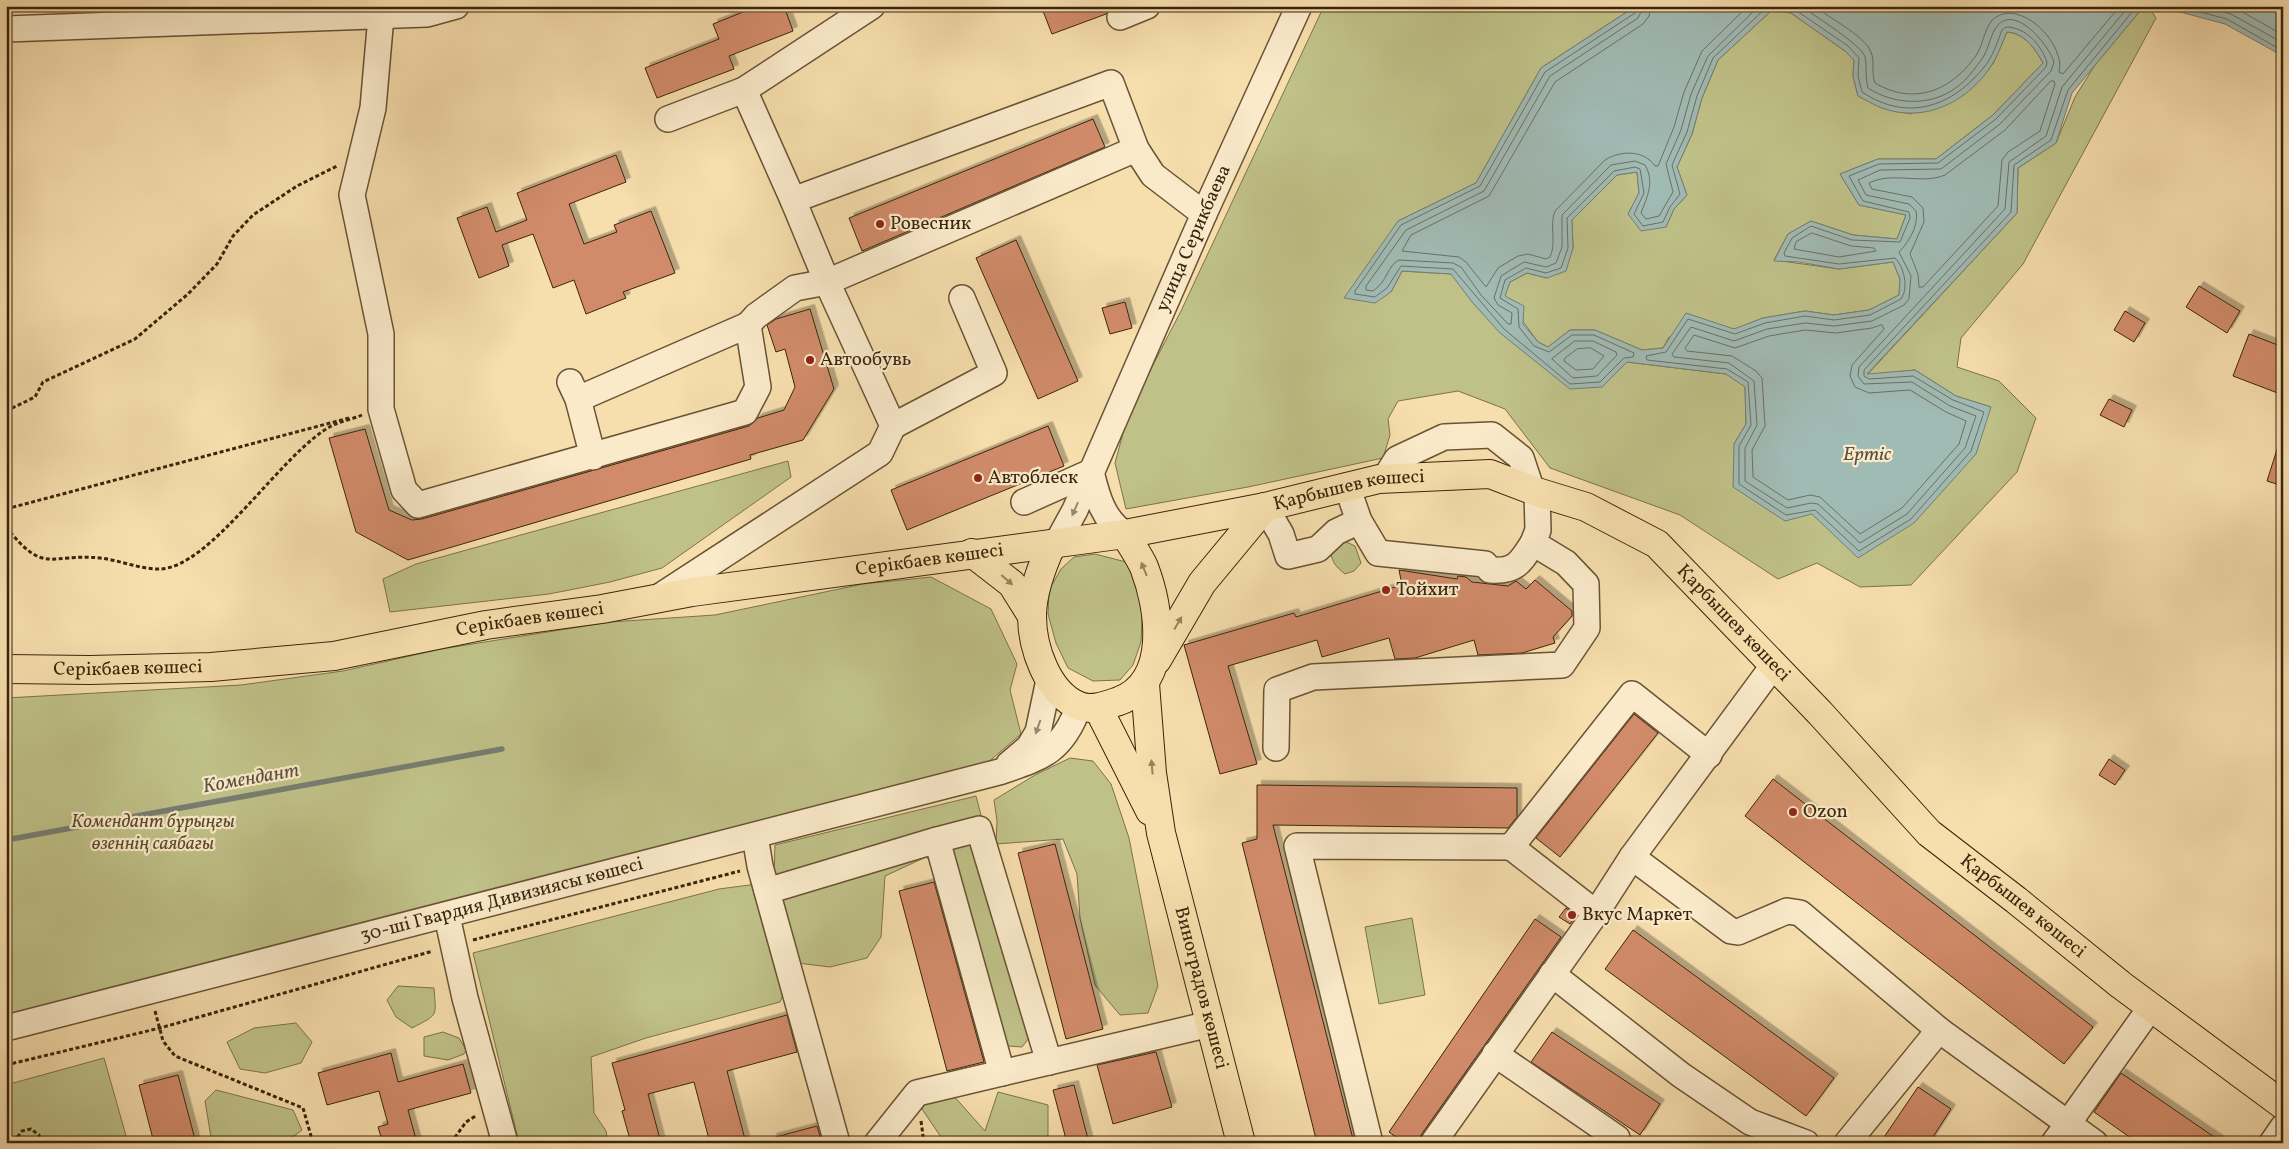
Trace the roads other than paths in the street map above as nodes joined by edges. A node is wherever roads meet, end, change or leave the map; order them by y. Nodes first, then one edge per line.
1 (456, 6) edge
2 (872, 6) edge
3 (1148, 6) edge
4 (1299, 6) edge
5 (381, 16) junction
6 (1120, 17) dead end
7 (6, 29) edge
8 (744, 90) junction
9 (668, 119) dead end
10 (1136, 149) junction
11 (793, 200) junction
12 (1204, 214) junction
13 (827, 282) junction
14 (962, 298) dead end
15 (748, 326) junction
16 (893, 426) junction
17 (593, 457) junction
18 (1090, 472) junction
19 (1385, 478) junction
20 (1347, 486) junction
21 (1534, 492) junction
22 (1024, 502) dead end
23 (1265, 507) junction
24 (1359, 521) junction
25 (1125, 534) junction
26 (1054, 543) junction
27 (1533, 543) junction
28 (972, 553) junction
29 (657, 598) junction
30 (1032, 616) junction
31 (8, 665) edge
32 (1773, 666) junction
33 (1149, 675) junction
34 (1049, 680) junction
35 (1089, 707) junction
36 (1276, 748) dead end
37 (1709, 755) junction
38 (1000, 772) junction
39 (1160, 833) junction
40 (755, 836) junction
41 (936, 840) junction
42 (1511, 847) junction
43 (1632, 858) junction
44 (767, 891) junction
45 (1596, 913) junction
46 (447, 916) junction
47 (1552, 974) junction
48 (2151, 1006) junction
49 (1210, 1024) junction
50 (6, 1028) edge
51 (1939, 1030) junction
52 (1496, 1054) junction
53 (1049, 1062) junction
54 (1002, 1072) junction
55 (2283, 1104) edge
56 (2283, 1127) edge
57 (2061, 1133) edge
58 (505, 1143) edge
59 (837, 1143) edge
60 (877, 1143) edge
61 (1241, 1143) edge
62 (1370, 1143) edge
63 (1433, 1143) edge
64 (1614, 1143) edge
65 (1806, 1143) edge
66 (1847, 1143) edge
67 (2095, 1143) edge
68 (2272, 1143) edge

1 - 5 street
2 - 8 street
3 - 6 street
4 - 12 street, улица Серикбаева
5 - 7 street
5 - 17 street
8 - 9 street
8 - 11 street
10 - 11 street
10 - 12 street
10 - 13 street
11 - 13 street
12 - 18 street, улица Серикбаева
13 - 15 street
13 - 16 street
14 - 16 street
15 - 17 street
15 - 17 street
16 - 29 street
18 - 22 street
18 - 25 street
18 -> 26 street, улица Серикбаева
19 - 20 main road, Қарбышев көшесі
19 - 21 main road, Қарбышев көшесі
19 - 21 street
20 - 23 main road, Қарбышев көшесі
20 - 24 street
21 - 27 street
21 - 32 main road, Қарбышев көшесі
23 - 24 street
23 - 25 main road, Қарбышев көшесі
33 -> 23 main road
24 - 27 street
25 - 26 main road, Қарбышев көшесі
33 -> 25 main road
26 - 28 main road, Серікбаев көшесі
26 - 30 main road
27 - 36 street
28 - 29 main road, Серікбаев көшесі
28 -> 30 main road
29 - 31 main road, Серікбаев көшесі
30 - 34 main road
32 - 37 street
32 - 48 main road, Қарбышев көшесі
33 - 35 main road
39 -> 33 main road
34 - 35 main road
34 -> 38 street
35 - 38 street, 30-ші Гвардия Дивизиясы көшесі
35 - 39 main road
37 - 42 street
37 - 43 street
38 - 40 street, 30-ші Гвардия Дивизиясы көшесі
39 - 49 main road, Виноградов көшесі
40 - 44 street
40 - 46 street, 30-ші Гвардия Дивизиясы көшесі
41 - 44 street
41 - 53 street
41 - 54 street
42 - 45 street
42 - 62 street
43 - 45 street
43 - 51 street
44 - 59 street
45 - 47 street
46 - 50 street, 30-ші Гвардия Дивизиясы көшесі
46 - 58 street
47 - 52 street
47 - 65 street
48 - 55 main road, Қарбышев көшесі
48 - 57 street
49 - 53 street
49 - 61 main road, Виноградов көшесі
51 - 57 street
51 - 66 street
52 - 63 street
52 - 64 street
53 - 54 street
54 - 60 street
56 - 68 street
57 - 67 street

